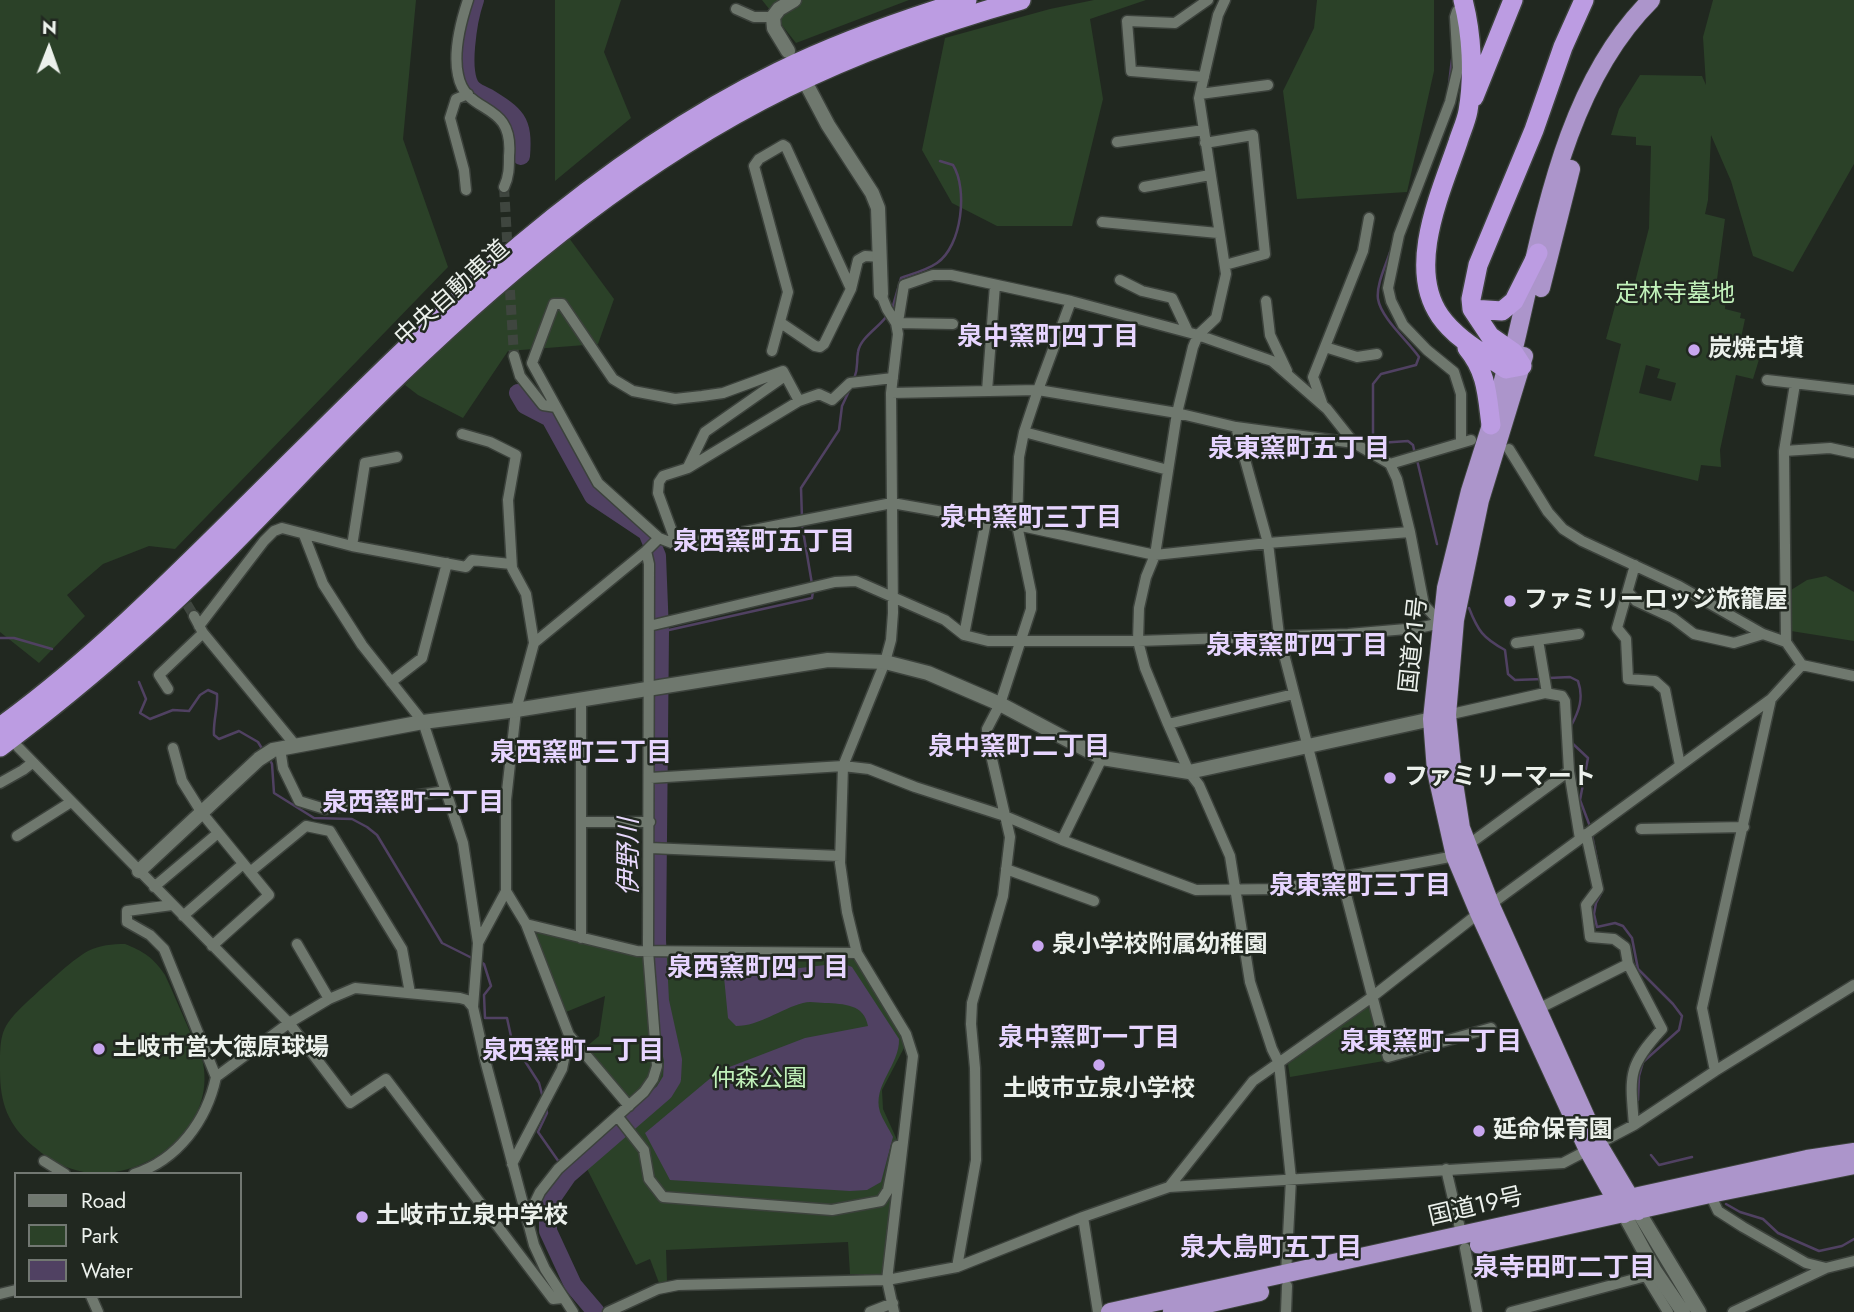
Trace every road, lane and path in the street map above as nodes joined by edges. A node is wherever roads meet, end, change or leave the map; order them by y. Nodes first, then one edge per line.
1 (468, 0) edge
2 (794, 0) edge
3 (967, 0) edge
4 (1021, 0) edge
5 (1208, 0) edge
6 (1225, 0) edge
7 (1513, 0) edge
8 (1568, 0) edge
9 (1584, 0) edge
10 (1651, 0) edge
11 (1460, 6) edge
12 (736, 9) dead end
13 (773, 17) junction
14 (1563, 47) junction
15 (788, 51) dead end
16 (1602, 65) junction
17 (1204, 77) junction
18 (1268, 85) dead end
19 (809, 89) dead end
20 (468, 94) junction
21 (1200, 94) junction
22 (1468, 114) junction
23 (1203, 130) junction
24 (1117, 142) dead end
25 (1205, 143) junction
26 (1210, 174) junction
27 (504, 187) tunnel mouth
28 (1144, 187) dead end
29 (466, 190) dead end
30 (1369, 218) dead end
31 (1102, 222) dead end
32 (1218, 233) junction
33 (1538, 253) junction
34 (881, 257) junction
35 (1224, 265) junction
36 (1120, 280) dead end
37 (995, 285) junction
38 (851, 289) junction
39 (881, 294) joint
40 (1071, 301) junction
41 (1266, 301) dead end
42 (1472, 309) junction
43 (892, 316) junction
44 (781, 323) junction
45 (953, 324) dead end
46 (1193, 334) junction
47 (1456, 335) junction
48 (1325, 347) junction
49 (772, 351) dead end
50 (1377, 354) dead end
51 (514, 356) tunnel mouth
52 (1513, 363) junction
53 (1289, 373) junction
54 (785, 376) junction
55 (893, 378) junction
56 (1767, 380) dead end
57 (1795, 384) junction
58 (1038, 390) junction
59 (1854, 390) edge
60 (987, 391) junction
61 (891, 393) junction
62 (799, 401) junction
63 (1323, 405) junction
64 (556, 407) junction
65 (1177, 413) junction
66 (1491, 425) junction
67 (1236, 427) junction
68 (1024, 432) junction
69 (462, 434) dead end
70 (1354, 443) junction
71 (1509, 449) dead end
72 (1784, 451) junction
73 (1854, 453) edge
74 (397, 457) dead end
75 (1390, 464) junction
76 (688, 468) junction
77 (1168, 470) junction
78 (892, 503) junction
79 (986, 521) junction
80 (1017, 525) junction
81 (1410, 532) junction
82 (304, 535) junction
83 (659, 538) junction
84 (1268, 543) junction
85 (677, 545) junction
86 (352, 546) junction
87 (646, 551) junction
88 (1155, 555) junction
89 (447, 563) junction
90 (511, 564) junction
91 (1635, 565) junction
92 (1629, 593) junction
93 (892, 596) junction
94 (1441, 622) junction
95 (198, 625) junction
96 (649, 626) junction
97 (1579, 634) dead end
98 (1763, 634) junction
99 (964, 635) junction
100 (1279, 635) junction
101 (1138, 640) junction
102 (1538, 640) junction
103 (1021, 641) junction
104 (1786, 642) junction
105 (534, 643) junction
106 (1516, 643) dead end
107 (885, 662) junction
108 (1802, 665) junction
109 (1854, 676) edge
110 (391, 682) junction
111 (649, 688) junction
112 (168, 689) dead end
113 (1546, 689) junction
114 (1294, 694) junction
115 (1770, 699) junction
116 (581, 700) junction
117 (1000, 704) junction
118 (516, 710) junction
119 (1440, 717) junction
120 (423, 722) junction
121 (1168, 724) junction
122 (0, 727) edge
123 (296, 746) junction
124 (1306, 746) junction
125 (9, 747) edge
126 (173, 748) dead end
127 (277, 749) junction
128 (1102, 758) junction
129 (32, 763) junction
130 (1680, 765) junction
131 (843, 766) junction
132 (1569, 771) junction
133 (1189, 772) junction
134 (650, 778) junction
135 (0, 782) edge
136 (446, 791) junction
137 (71, 802) junction
138 (202, 813) junction
139 (1005, 816) junction
140 (582, 822) junction
141 (650, 822) junction
142 (1744, 827) junction
143 (1641, 829) dead end
144 (218, 833) junction
145 (17, 836) dead end
146 (1583, 836) junction
147 (1062, 840) junction
148 (650, 848) junction
149 (1461, 850) junction
150 (840, 856) junction
151 (247, 868) junction
152 (1006, 869) junction
153 (139, 871) junction
154 (1341, 877) junction
155 (154, 887) junction
156 (1237, 890) junction
157 (506, 891) junction
158 (1094, 901) dead end
159 (172, 905) junction
160 (1485, 909) junction
161 (183, 916) junction
162 (526, 924) junction
163 (581, 938) junction
164 (297, 944) dead end
165 (212, 946) junction
166 (478, 949) junction
167 (648, 951) junction
168 (858, 953) junction
169 (1628, 964) junction
170 (1854, 985) edge
171 (410, 993) junction
172 (1372, 997) junction
173 (329, 999) junction
174 (1546, 1005) dead end
175 (473, 1007) junction
176 (289, 1023) junction
177 (1491, 1028) dead end
178 (569, 1035) junction
179 (1279, 1063) junction
180 (1715, 1071) junction
181 (216, 1077) junction
182 (629, 1107) junction
183 (618, 1117) junction
184 (1634, 1125) junction
185 (903, 1144) junction
186 (1593, 1147) junction
187 (1854, 1152) edge
188 (44, 1161) dead end
189 (512, 1164) junction
190 (1854, 1165) edge
191 (1446, 1169) junction
192 (62, 1172) edge
193 (138, 1172) edge
194 (1291, 1179) junction
195 (1169, 1187) junction
196 (1710, 1194) junction
197 (1627, 1206) junction
198 (528, 1217) junction
199 (1083, 1217) junction
200 (1463, 1242) junction
201 (1854, 1261) edge
202 (957, 1267) junction
203 (1826, 1268) junction
204 (1651, 1273) junction
205 (887, 1280) junction
206 (1287, 1280) junction
207 (563, 1298) junction
208 (893, 1307) edge
209 (573, 1312) edge
210 (608, 1312) edge
211 (870, 1312) edge
212 (1098, 1312) edge
213 (1110, 1312) edge
214 (1171, 1312) edge
215 (1286, 1312) edge
216 (1477, 1312) edge
217 (1511, 1312) edge
218 (1668, 1312) edge
219 (1682, 1312) edge
220 (1699, 1312) edge
221 (1733, 1312) edge

1 - 20 street
2 - 13 street
3 - 122 highway, 中央自動車道
4 - 125 highway, 中央自動車道
5 - 17 street
6 - 17 street
7 - 22 highway
8 - 14 highway
9 - 14 highway
10 - 16 highway, 国道21号
11 - 22 highway
11 - 75 street
12 - 13 street
13 - 15 street
14 - 42 highway
16 - 33 highway, 国道21号
16 - 52 highway, 国道21号
17 - 21 street
18 - 21 street
19 - 34 street
20 - 27 street
20 - 29 street
21 - 23 street
22 - 47 highway
23 - 24 street
23 - 25 street
25 - 26 street
25 - 35 street
26 - 28 street
26 - 32 street
30 - 48 street
31 - 32 street
32 - 35 street
33 - 42 highway
33 - 52 highway, 国道21号
34 - 38 street
34 - 39 street
35 - 46 street
36 - 46 street
37 - 40 street
37 - 43 street
37 - 60 street
38 - 44 street
38 - 44 street
39 - 43 street
40 - 46 street
40 - 58 street
41 - 53 street
42 - 52 highway
43 - 45 street
43 - 55 street
44 - 49 street
46 - 53 street
46 - 65 street
47 - 52 highway
47 - 66 highway
48 - 50 street
48 - 63 street
51 - 64 street
52 - 66 highway, 国道21号
52 - 119 highway, 国道21号
53 - 63 street
54 - 62 street
54 - 64 street
54 - 76 street
55 - 61 street
55 - 62 street
56 - 57 street
57 - 59 street
57 - 72 street
58 - 60 street
58 - 65 street
58 - 68 street
60 - 61 street
61 - 78 street
62 - 76 street
63 - 70 street
64 - 83 street
65 - 67 street
65 - 77 street
66 - 94 highway, 国道21号
67 - 70 street
67 - 84 street
68 - 77 street
68 - 80 street
69 - 90 street
70 - 75 street
71 - 91 street
72 - 73 street
72 - 104 street
74 - 86 street
75 - 81 street
76 - 85 street
77 - 88 street
78 - 79 street
78 - 85 street
78 - 93 street
79 - 80 street
79 - 99 street
80 - 88 street
80 - 103 street
81 - 84 street
81 - 94 street
82 - 86 street
82 - 95 street
82 - 110 street
83 - 85 street
83 - 87 street
84 - 88 street
84 - 100 street
86 - 89 street
87 - 96 street
87 - 105 street
88 - 101 street
89 - 90 street
89 - 110 street
90 - 105 street
91 - 92 street
91 - 98 street
92 - 98 street
92 - 130 street
93 - 96 street
93 - 99 street
93 - 107 street
94 - 100 street
94 - 119 highway, 国道21号
95 - 112 street
95 - 123 street
96 - 111 street
97 - 102 street
98 - 104 street
99 - 103 street
100 - 101 street
100 - 114 street
101 - 103 street
101 - 121 street
102 - 106 street
102 - 113 street
103 - 117 street
104 - 108 street
105 - 118 street
107 - 111 street
107 - 117 street
107 - 131 street
108 - 109 street
108 - 115 street
110 - 120 street
111 - 116 street
111 - 134 street
113 - 119 street
113 - 132 street
114 - 121 street
114 - 124 street
115 - 130 street
115 - 142 street
116 - 118 street
116 - 140 street
117 - 128 street
117 - 139 street
118 - 120 street
118 - 157 street
119 - 124 street
119 - 149 highway, 国道21号
120 - 123 street
120 - 136 street
121 - 133 street
123 - 127 street
124 - 133 street
124 - 154 street
125 - 129 street
126 - 138 street
127 - 136 street
127 - 138 street
128 - 133 street
128 - 147 street
129 - 135 street
129 - 137 street
130 - 146 street
131 - 134 street
131 - 139 street
131 - 150 street
132 - 146 street
132 - 149 street
133 - 156 street
134 - 141 street
136 - 166 street
137 - 145 street
137 - 153 street
138 - 144 street
138 - 153 street
139 - 147 street
139 - 152 street
140 - 141 street
140 - 163 street
141 - 148 street
142 - 143 street
142 - 180 street
144 - 151 street
144 - 155 street
146 - 160 street
146 - 169 street
147 - 156 street
148 - 150 street
148 - 167 street
149 - 154 street
149 - 160 highway, 国道21号
150 - 168 street
151 - 161 street
151 - 165 street
151 - 171 street
152 - 158 street
152 - 202 street
153 - 155 street
154 - 156 street
154 - 172 street
155 - 159 street
156 - 179 street
157 - 162 street
157 - 166 street
159 - 161 street
159 - 181 street
160 - 172 street
160 - 186 highway, 国道21号
161 - 165 street
162 - 163 street
162 - 178 street
163 - 167 street
164 - 173 street
165 - 176 street
166 - 175 street
167 - 168 street
167 - 182 street
168 - 185 street
169 - 174 street
169 - 184 street
170 - 180 street
171 - 173 street
171 - 175 street
172 - 177 street
172 - 179 street
173 - 176 street
175 - 189 street
176 - 181 street
176 - 207 street
178 - 182 street
178 - 189 street
179 - 194 street
179 - 195 street
180 - 184 street
181 - 193 street
182 - 183 street
183 - 185 street
183 - 198 street
184 - 186 street
185 - 205 street
186 - 191 street
186 - 197 highway, 国道21号
187 - 197 highway, 国道19号
188 - 192 street
189 - 198 street
190 - 196 highway, 国道19号
191 - 194 street
191 - 200 street
194 - 195 street
194 - 206 street
195 - 199 street
196 - 197 highway, 国道19号
196 - 203 street
197 - 200 highway, 国道19号
197 - 204 street
197 - 220 street
198 - 207 street
199 - 202 street
199 - 212 street
200 - 206 highway, 国道19号
200 - 216 street
201 - 203 street
202 - 205 street
203 - 221 street
204 - 217 street
204 - 218 street
204 - 219 street
205 - 208 street
205 - 210 street
206 - 213 highway, 国道19号
206 - 214 highway, 国道19号
206 - 215 street
207 - 209 street
208 - 211 street

